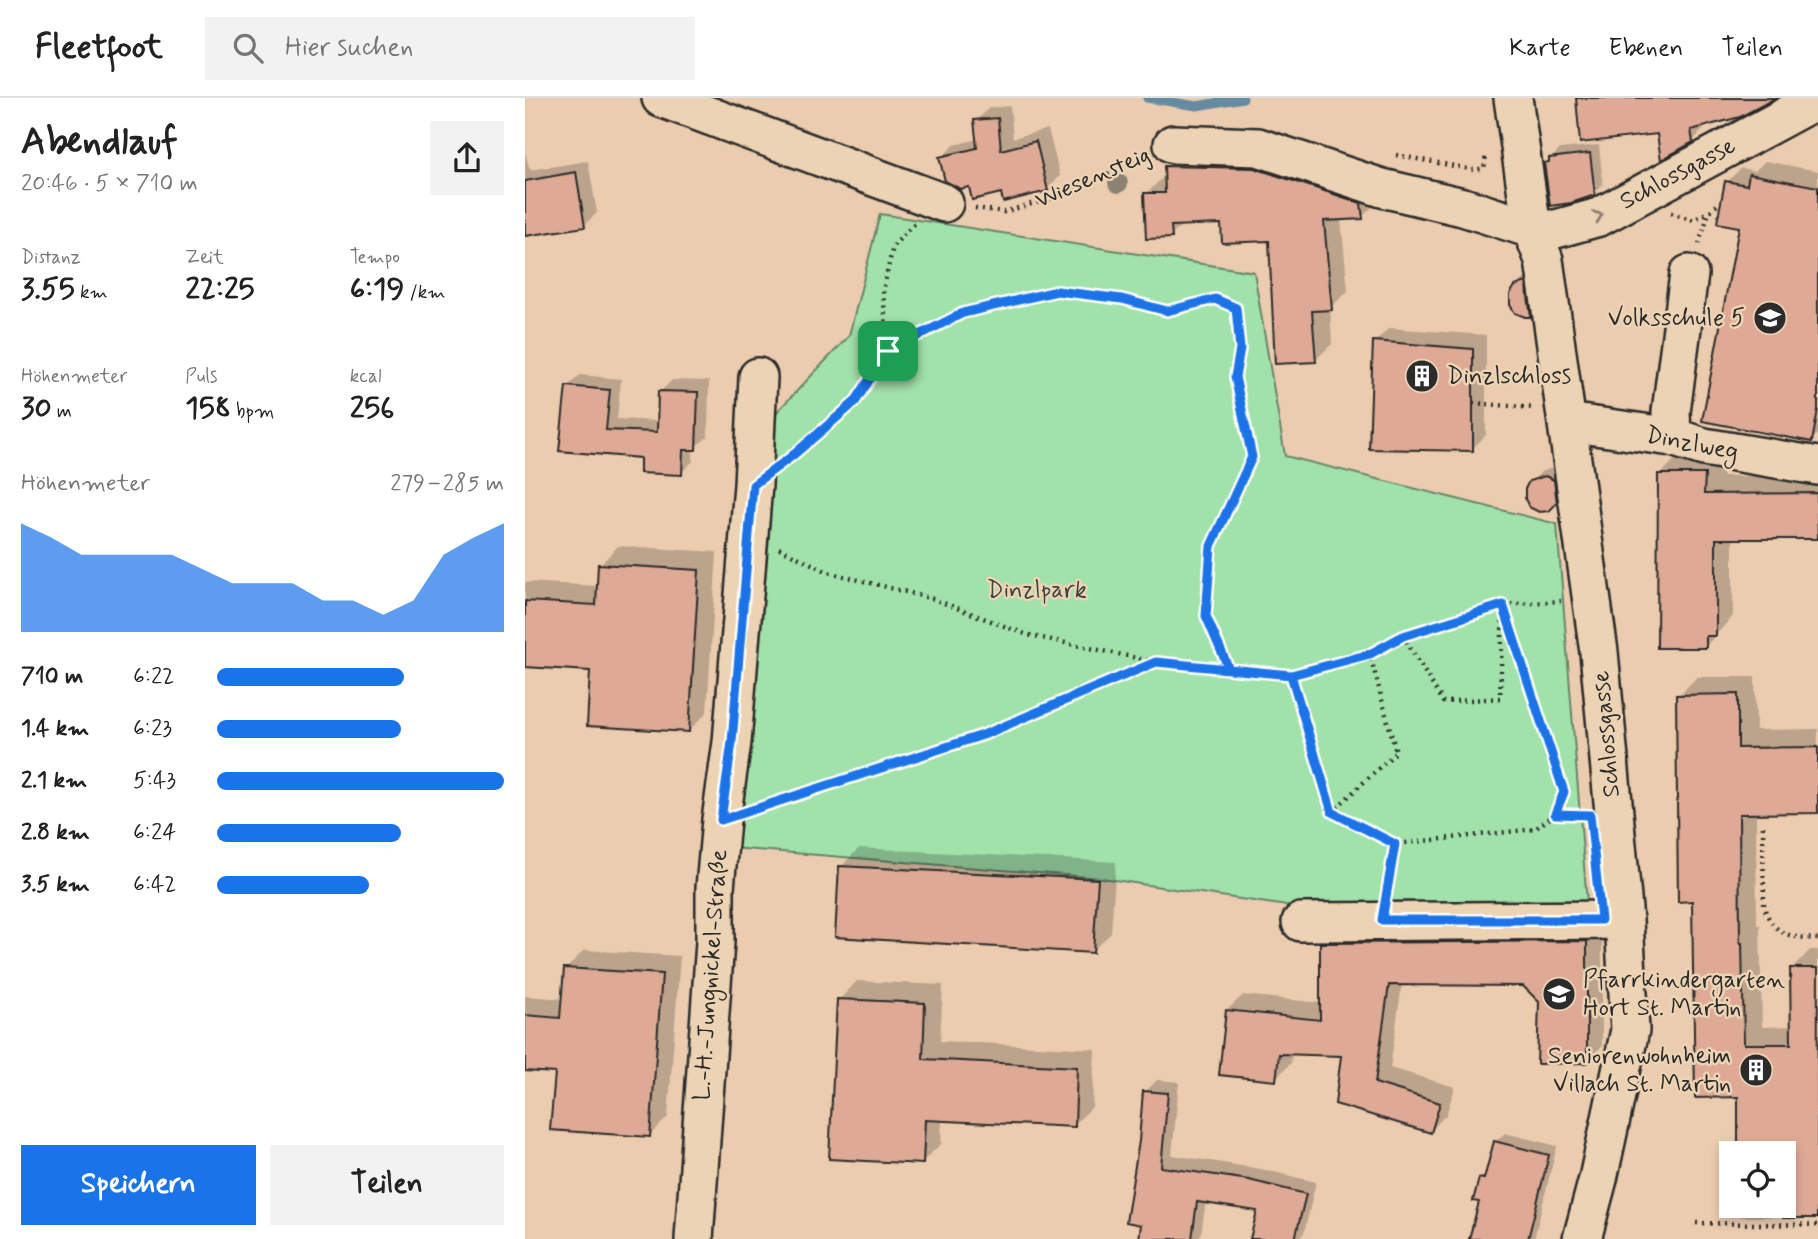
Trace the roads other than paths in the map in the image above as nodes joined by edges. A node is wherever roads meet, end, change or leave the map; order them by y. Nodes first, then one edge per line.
1 (661, 98) edge
2 (1513, 98) edge
3 (1818, 99) edge
4 (1173, 144) road end
5 (944, 203) road end
6 (1532, 229) junction
7 (1689, 274) road end
8 (758, 377) dead end
9 (1556, 415) junction
10 (1672, 437) junction
11 (1818, 466) edge
12 (1624, 920) junction
13 (1301, 922) dead end
14 (694, 1239) edge
15 (1582, 1239) edge

1 - 5 street
2 - 6 street, Schlossgasse
6 -> 3 street, Schlossgasse
4 - 6 street, Wiesensteig
6 - 9 street, Schlossgasse
7 - 10 street
8 - 14 street, L.-H.-Jungnickel-Straße
9 - 10 street, Dinzlweg
9 - 12 street, Schlossgasse
10 - 11 street, Dinzlweg
12 - 13 street
12 - 15 street, Schlossgasse

